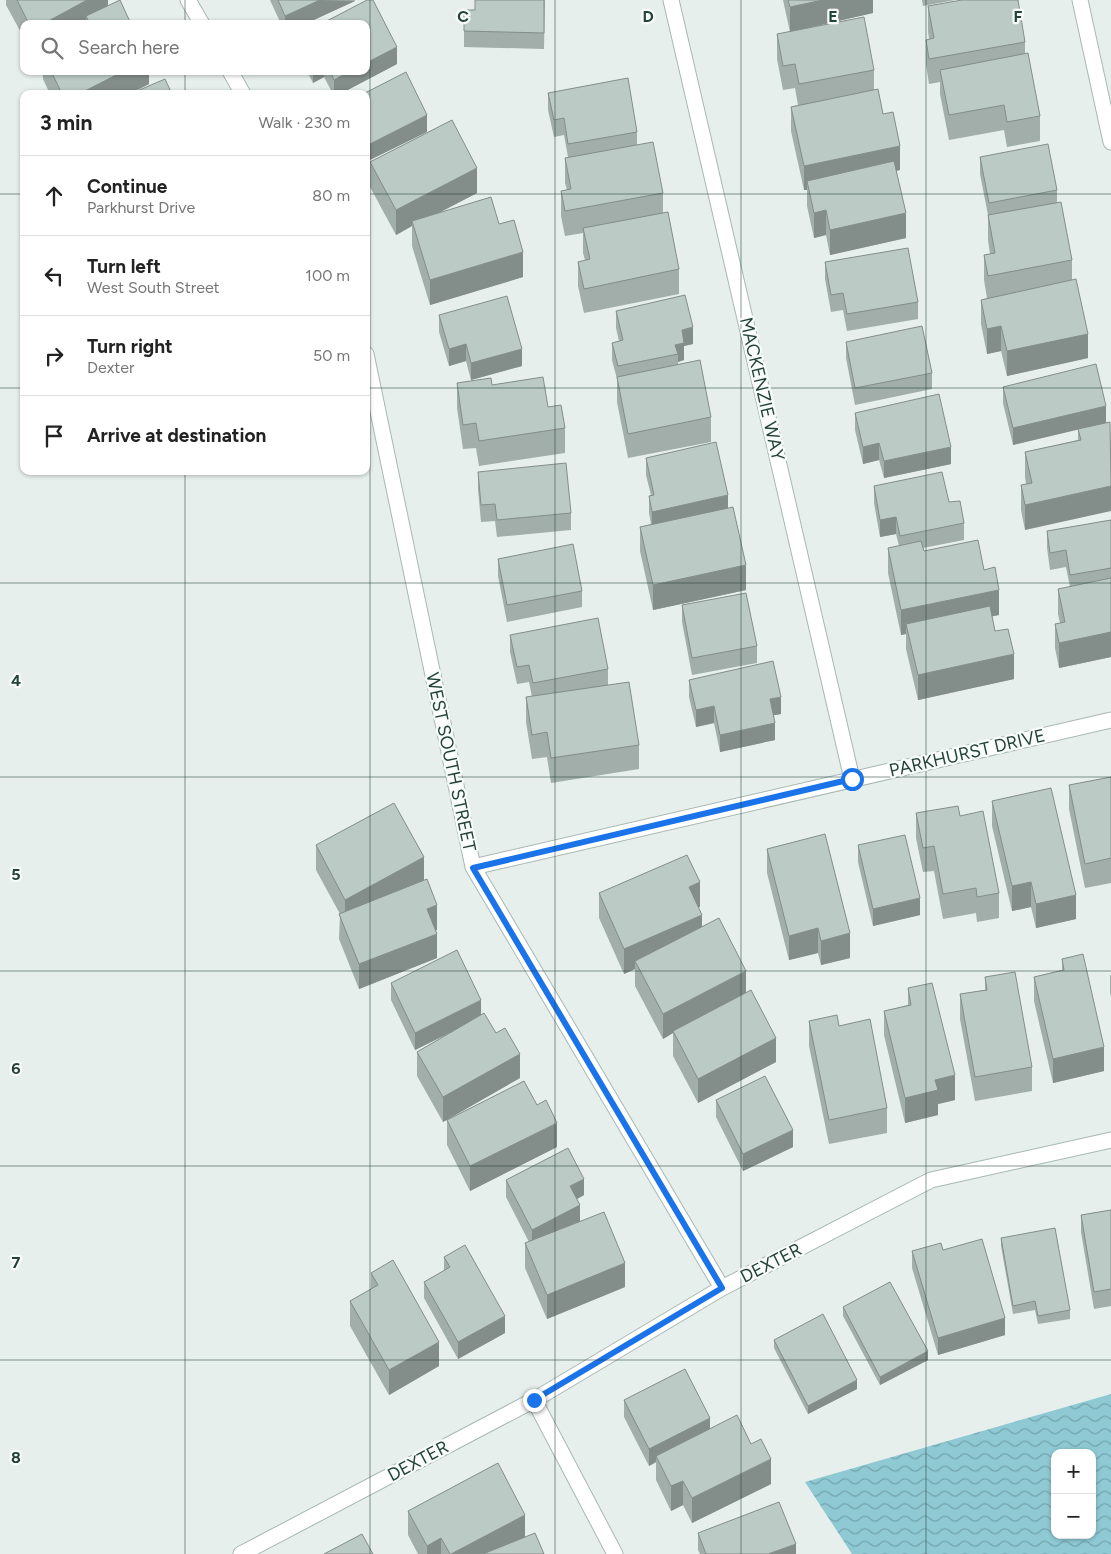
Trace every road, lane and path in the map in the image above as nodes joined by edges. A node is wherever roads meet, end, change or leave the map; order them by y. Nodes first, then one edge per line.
1 (188, 0) edge
2 (671, 0) edge
3 (1080, 0) edge
4 (200, 20) edge
5 (232, 75) edge
6 (241, 90) edge
7 (1111, 142) edge
8 (370, 373) edge
9 (1111, 720) edge
10 (852, 779) junction
11 (473, 868) junction
12 (1111, 1140) edge
13 (722, 1288) junction
14 (534, 1400) junction
15 (242, 1554) edge
16 (615, 1554) edge

1 - 4 street
2 - 10 street, MACKENZIE WAY
3 - 7 street
5 - 6 street
8 - 11 street, WEST SOUTH STREET
9 - 10 street, PARKHURST DRIVE
10 - 11 street, PARKHURST DRIVE
11 - 13 street, WEST SOUTH STREET
12 - 13 street, DEXTER
13 - 14 street, DEXTER
14 - 15 street, DEXTER
14 - 16 street

